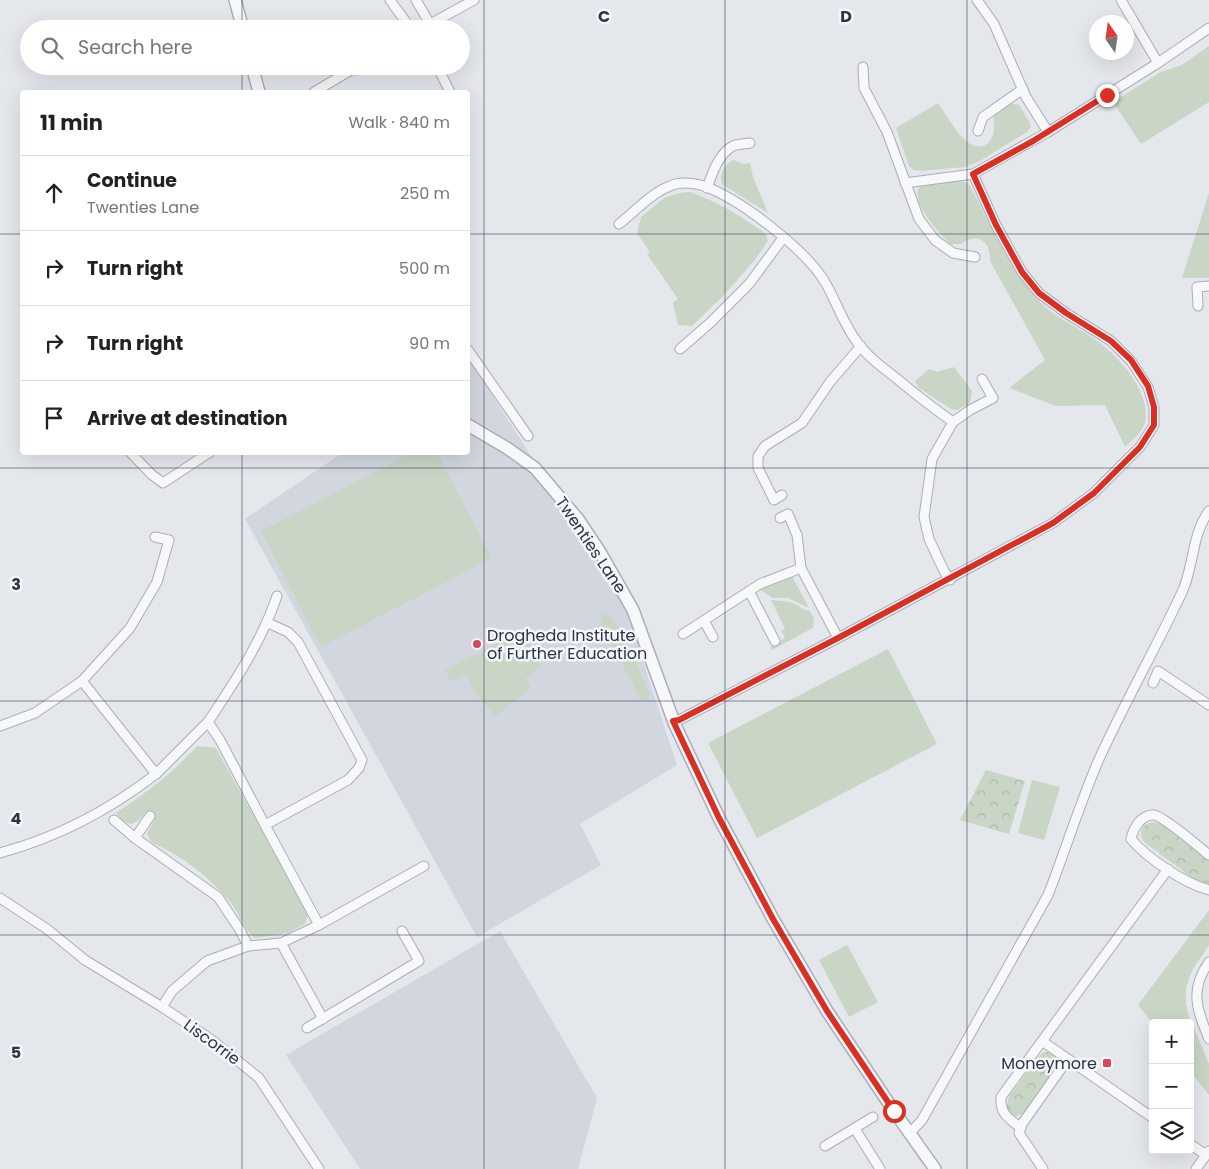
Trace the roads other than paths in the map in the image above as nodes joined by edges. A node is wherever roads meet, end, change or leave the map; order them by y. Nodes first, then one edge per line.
1 (236, 0) edge
2 (390, 0) edge
3 (416, 0) edge
4 (474, 0) edge
5 (977, 0) edge
6 (1121, 0) edge
7 (241, 20) edge
8 (405, 20) edge
9 (423, 20) edge
10 (438, 20) edge
11 (1209, 28) edge
12 (1158, 63) junction
13 (863, 67) dead end
14 (254, 75) edge
15 (343, 75) edge
16 (442, 75) edge
17 (1023, 89) junction
18 (258, 90) edge
19 (317, 90) edge
20 (449, 90) edge
21 (978, 131) dead end
22 (1048, 132) junction
23 (750, 143) dead end
24 (973, 174) junction
25 (905, 183) junction
26 (707, 188) junction
27 (619, 224) dead end
28 (783, 238) junction
29 (975, 257) dead end
30 (1209, 286) edge
31 (1198, 306) dead end
32 (861, 346) junction
33 (680, 349) dead end
34 (470, 353) edge
35 (982, 379) dead end
36 (952, 422) junction
37 (470, 426) edge
38 (528, 436) dead end
39 (133, 455) edge
40 (205, 455) edge
41 (782, 495) dead end
42 (1209, 511) edge
43 (780, 518) dead end
44 (155, 537) dead end
45 (801, 568) junction
46 (950, 580) junction
47 (749, 591) junction
48 (277, 596) dead end
49 (704, 621) junction
50 (268, 623) junction
51 (683, 634) dead end
52 (713, 637) dead end
53 (838, 638) junction
54 (775, 641) dead end
55 (82, 681) junction
56 (1153, 683) dead end
57 (1209, 705) edge
58 (673, 721) junction
59 (208, 722) junction
60 (0, 726) edge
61 (156, 774) junction
62 (150, 816) dead end
63 (114, 820) dead end
64 (266, 824) junction
65 (135, 838) junction
66 (0, 853) edge
67 (1209, 855) edge
68 (424, 866) dead end
69 (1168, 869) junction
70 (1209, 890) edge
71 (0, 898) edge
72 (320, 925) junction
73 (402, 931) dead end
74 (281, 943) junction
75 (248, 946) junction
76 (1209, 962) edge
77 (162, 1007) junction
78 (323, 1019) junction
79 (307, 1028) dead end
80 (1209, 1039) edge
81 (1042, 1041) junction
82 (1068, 1058) junction
83 (1149, 1115) edge
84 (873, 1117) dead end
85 (1021, 1128) junction
86 (855, 1129) junction
87 (909, 1134) junction
88 (825, 1146) dead end
89 (1194, 1146) edge
90 (1208, 1153) edge
91 (319, 1169) edge
92 (880, 1169) edge
93 (935, 1169) edge
94 (1043, 1169) edge
95 (1196, 1169) edge

1 - 7 street
2 - 8 street
3 - 9 street
4 - 10 street
5 - 17 street
6 - 12 street
11 - 12 street
12 - 22 street
13 - 25 street
14 - 18 street
15 - 19 street
16 - 20 street
17 - 21 street
17 - 22 street
22 - 24 street
23 - 26 street
24 - 25 street
24 - 46 street
25 - 29 street
26 - 27 street
26 - 28 street
28 - 32 street
28 - 33 street
30 - 31 street
32 - 36 street
32 - 41 street
34 - 38 street
35 - 36 street
36 - 46 street
37 - 58 street, Twenties Lane
39 - 40 street
42 - 87 street
43 - 45 street
44 - 55 street
45 - 47 street
45 - 53 street
46 - 53 street
47 - 49 street
47 - 54 street
48 - 50 street
49 - 51 street
49 - 52 street
50 - 59 street
50 - 64 street
53 - 58 street
55 - 60 street
55 - 61 street
56 - 57 street
58 - 87 street, Twenties Lane
59 - 61 street
59 - 64 street
61 - 66 street
62 - 65 street
63 - 65 street
64 - 72 street
65 - 75 street
67 - 69 street
68 - 72 street
69 - 70 street
69 - 81 street
71 - 77 street, Liscorrie
72 - 74 street
73 - 78 street
74 - 75 street
74 - 78 street
75 - 77 street
76 - 80 street
77 - 91 street, Liscorrie
78 - 79 street
81 - 82 street
81 - 85 street
82 - 83 street
82 - 85 street
84 - 86 street
85 - 94 street
86 - 88 street
86 - 92 street
87 - 93 street, Twenties Lane
89 - 90 street
90 - 95 street

